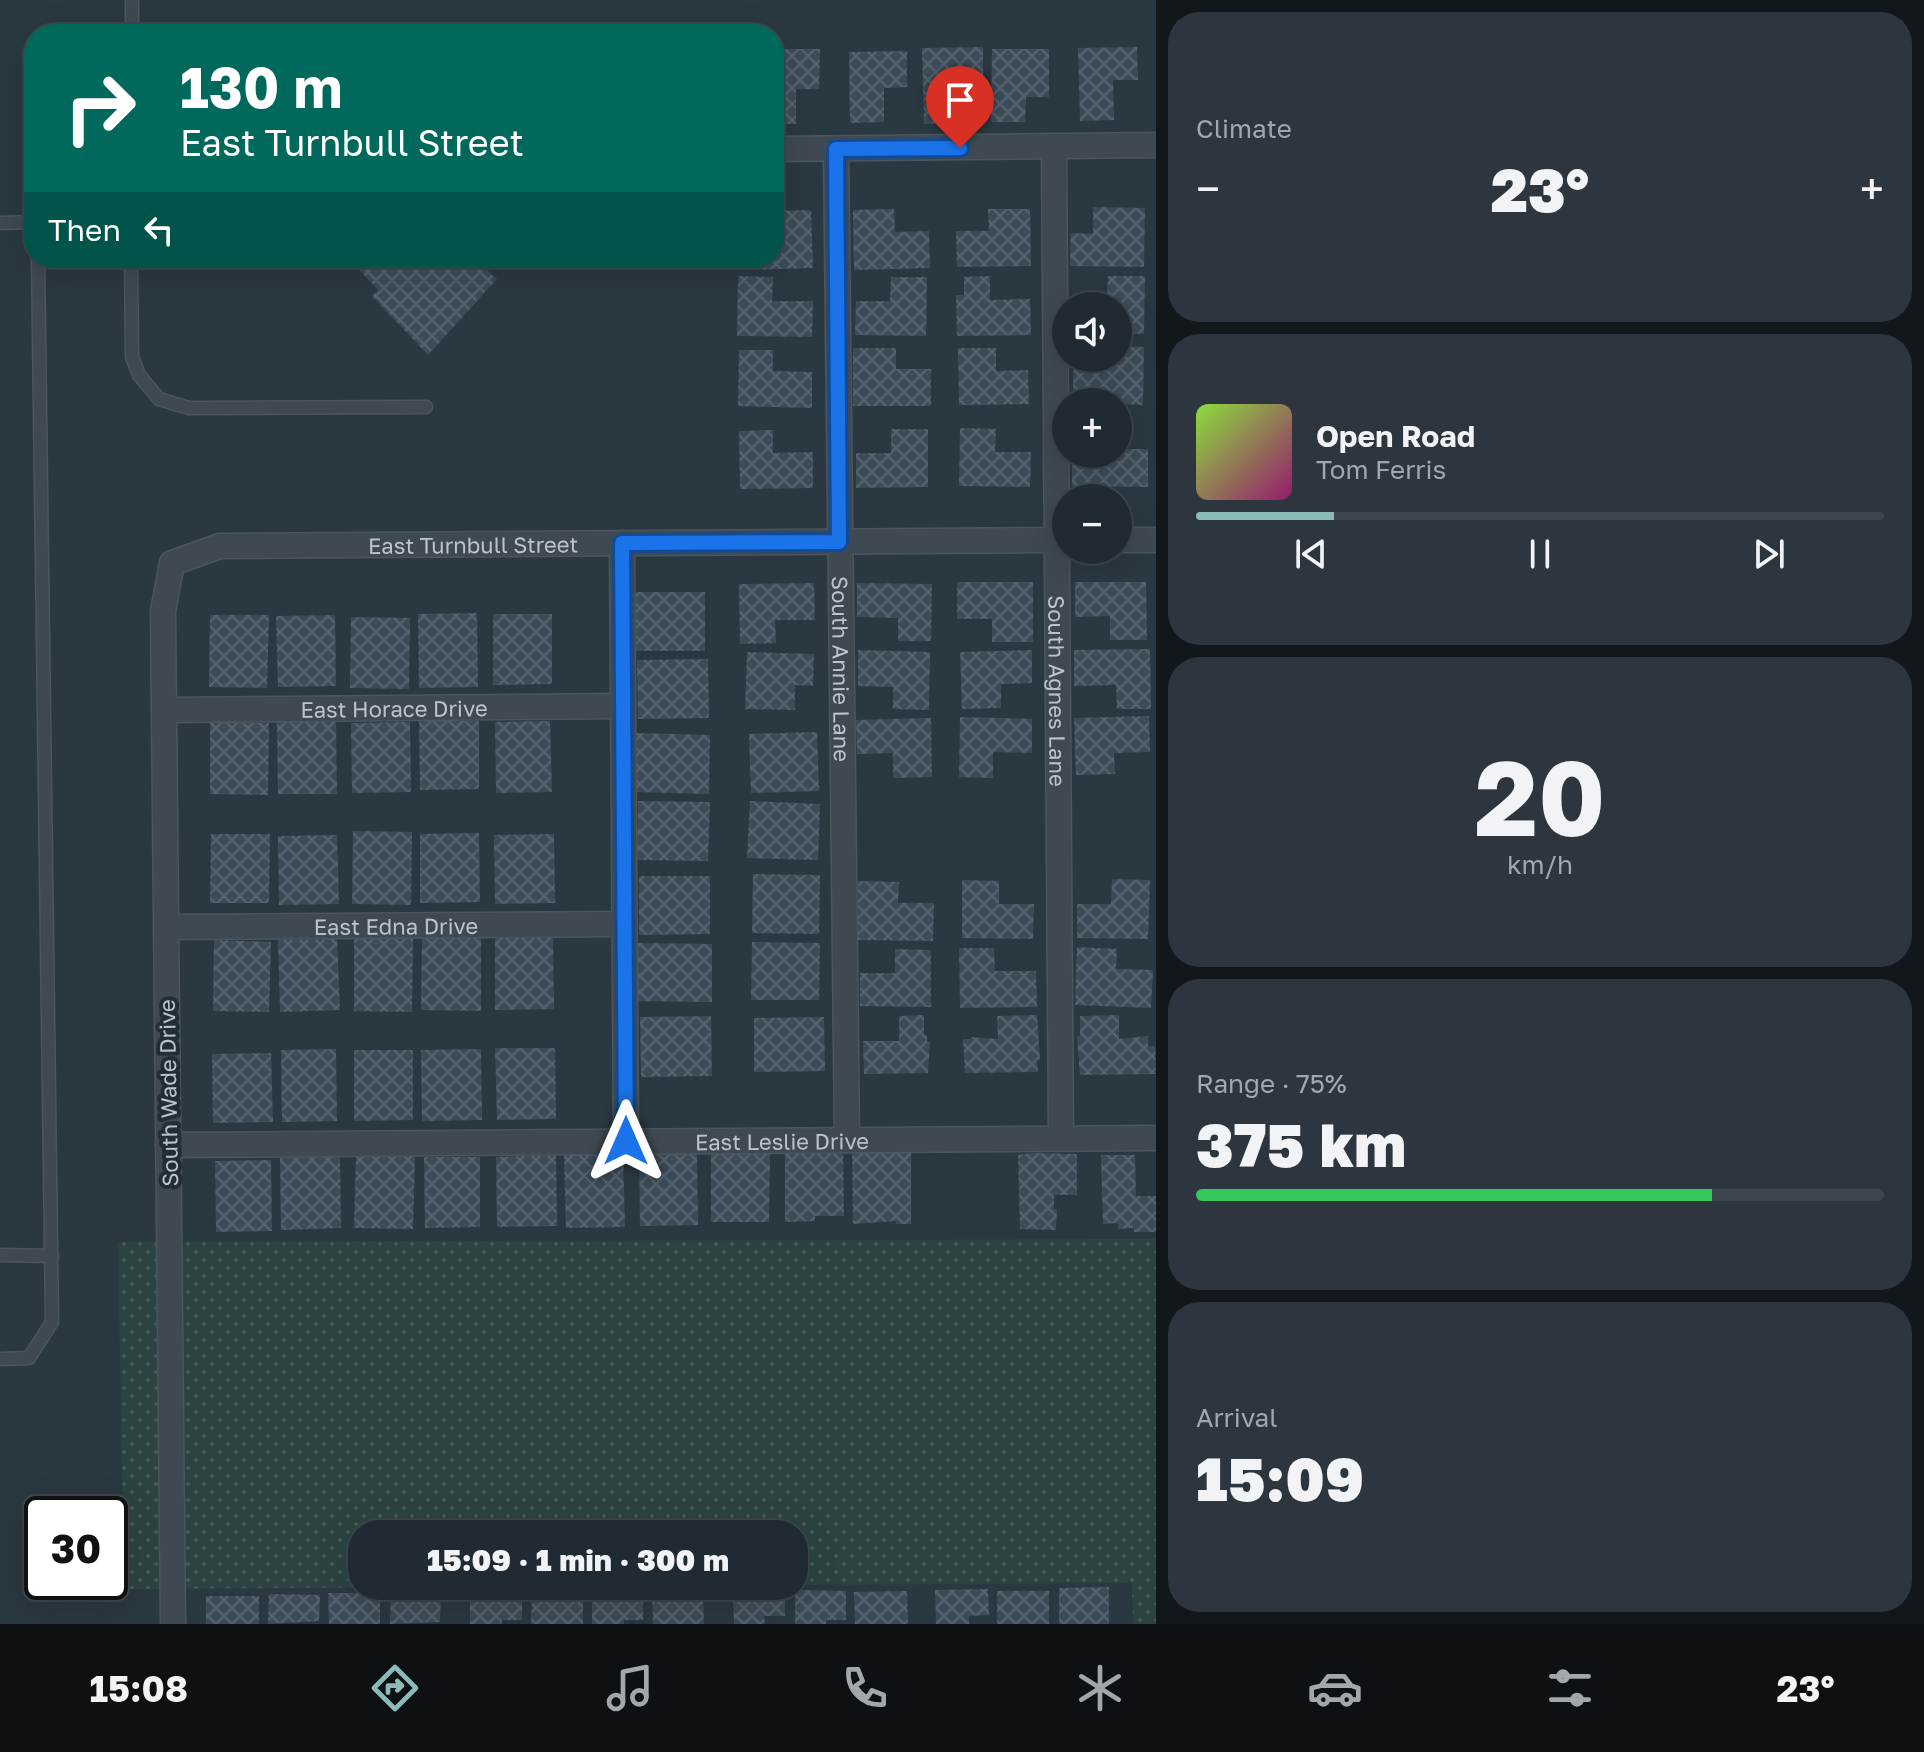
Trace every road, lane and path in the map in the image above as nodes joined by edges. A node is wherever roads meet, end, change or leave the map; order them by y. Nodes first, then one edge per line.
1 (132, 0) edge
2 (132, 24) edge
3 (1156, 145) edge
4 (1054, 147) junction
5 (784, 149) edge
6 (836, 149) junction
7 (24, 222) edge
8 (0, 223) edge
9 (38, 268) edge
10 (131, 268) edge
11 (426, 407) dead end
12 (1060, 484) edge
13 (1052, 540) edge
14 (1132, 540) edge
15 (1156, 540) edge
16 (839, 542) junction
17 (622, 543) junction
18 (172, 563) joint
19 (1061, 564) edge
20 (623, 706) junction
21 (164, 710) junction
22 (625, 924) junction
23 (166, 927) junction
24 (1061, 1138) junction
25 (1156, 1138) edge
26 (847, 1140) junction
27 (626, 1141) junction
28 (168, 1145) junction
29 (0, 1255) edge
30 (52, 1256) junction
31 (0, 1359) edge
32 (173, 1624) edge

1 - 2 lane
3 - 4 street
4 - 6 street
4 - 12 street, South Agnes Lane
5 - 6 street
6 - 16 street, South Annie Lane
7 - 8 lane
9 - 30 lane
10 - 11 lane
13 - 16 street, East Turnbull Street
14 - 15 street
16 - 17 street, East Turnbull Street
16 - 26 street, South Annie Lane
17 - 18 street, East Turnbull Street
17 - 20 street
18 - 21 street, South Wade Drive
19 - 24 street, South Agnes Lane
20 - 21 street, East Horace Drive
20 - 22 street
21 - 23 street, South Wade Drive
22 - 23 street, East Edna Drive
22 - 27 street
23 - 28 street, South Wade Drive
24 - 25 street, East Leslie Drive
24 - 26 street, East Leslie Drive
26 - 27 street, East Leslie Drive
27 - 28 street, East Leslie Drive
28 - 32 street, South Wade Drive
29 - 30 lane
30 - 31 lane

